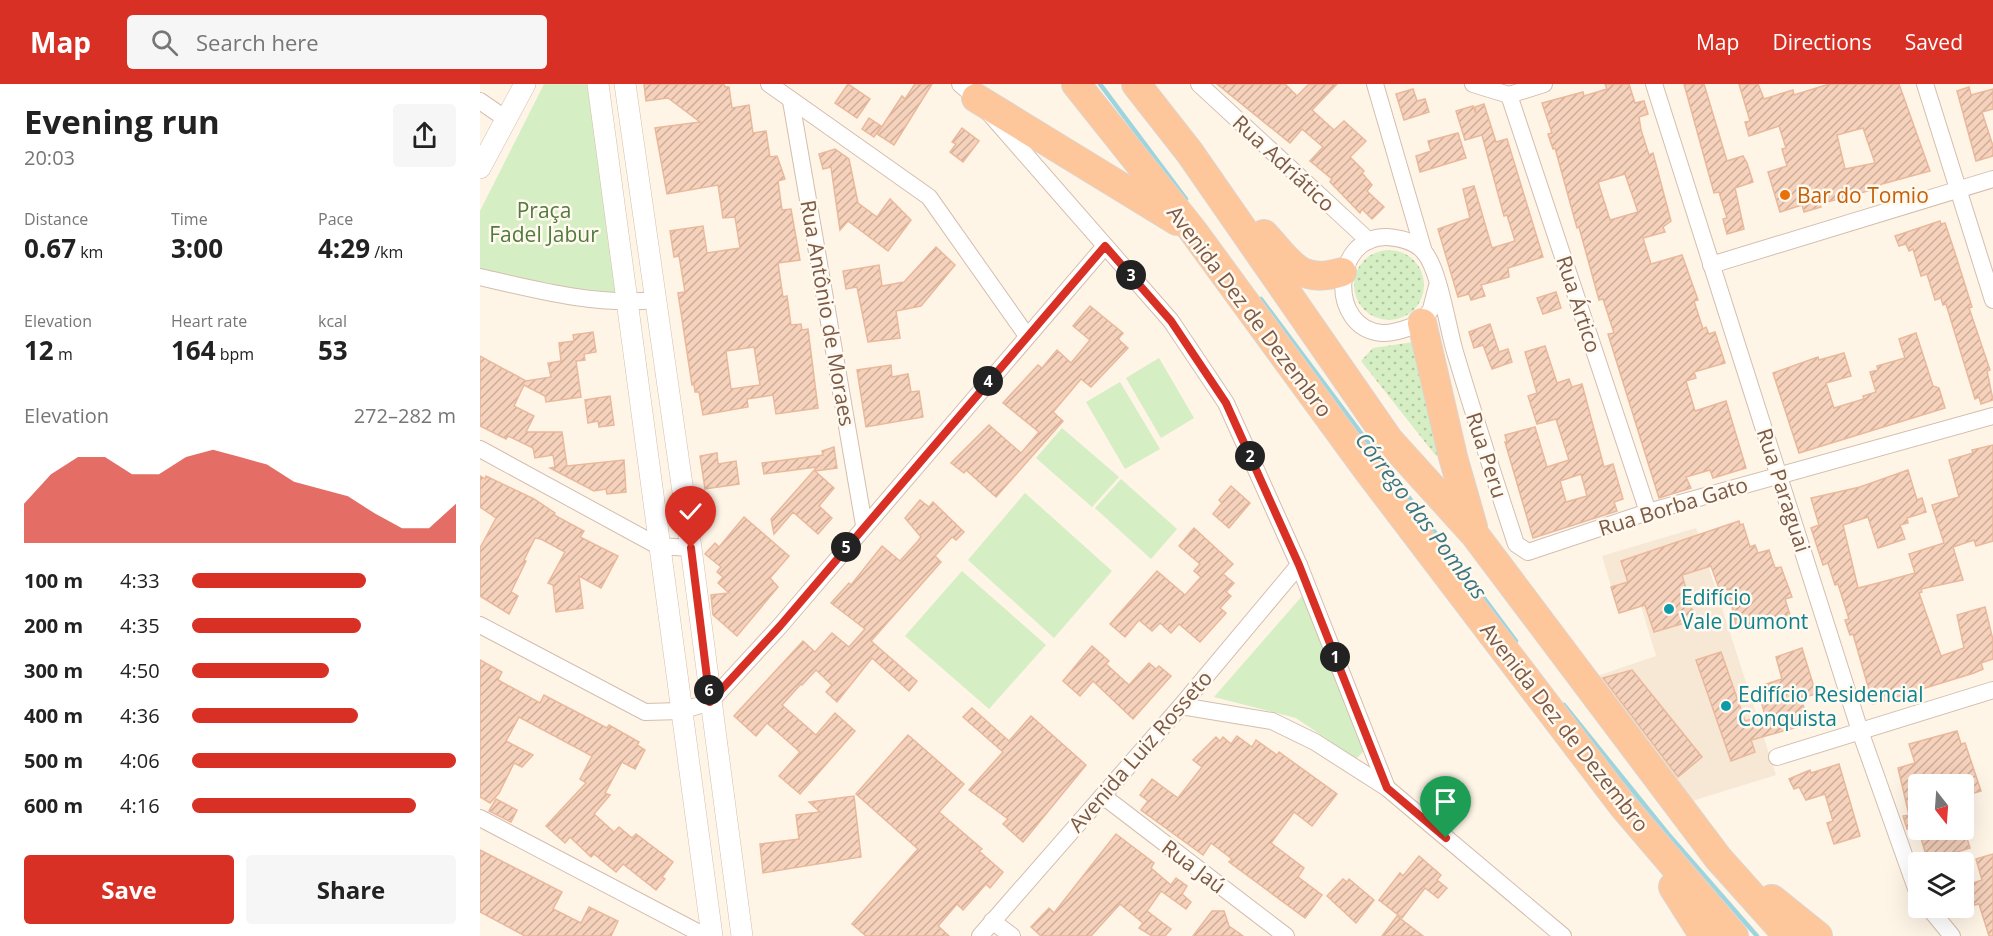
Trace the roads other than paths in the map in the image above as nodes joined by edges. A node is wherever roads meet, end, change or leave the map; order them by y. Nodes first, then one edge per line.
1 (525, 84) edge
2 (598, 84) edge
3 (625, 84) edge
4 (769, 84) edge
5 (1076, 84) edge
6 (1136, 84) edge
7 (1199, 84) edge
8 (1375, 84) edge
9 (1473, 84) edge
10 (1544, 84) edge
11 (1654, 84) edge
12 (1925, 84) edge
13 (968, 91) edge
14 (1509, 95) junction
15 (480, 101) edge
16 (791, 101) junction
17 (506, 119) junction
18 (1190, 153) junction
19 (480, 168) edge
20 (1993, 179) edge
21 (1956, 190) junction
22 (1411, 211) junction
23 (1193, 231) junction
24 (1400, 238) junction
25 (1369, 241) junction
26 (1105, 246) junction
27 (1424, 252) junction
28 (1711, 266) junction
29 (1342, 272) junction
30 (480, 277) edge
31 (1437, 286) junction
32 (654, 300) junction
33 (1993, 300) edge
34 (626, 303) junction
35 (1422, 323) junction
36 (1027, 336) junction
37 (1454, 351) junction
38 (1993, 416) edge
39 (480, 450) edge
40 (1779, 475) junction
41 (1648, 513) junction
42 (864, 525) junction
43 (1475, 535) junction
44 (658, 546) junction
45 (691, 548) junction
46 (1528, 552) joint
47 (1299, 565) junction
48 (480, 625) edge
49 (1993, 690) edge
50 (710, 702) junction
51 (1181, 706) junction
52 (681, 711) junction
53 (1860, 731) junction
54 (1777, 757) dead end
55 (1387, 788) junction
56 (1103, 796) junction
57 (1623, 806) junction
58 (480, 818) edge
59 (1718, 858) junction
60 (1908, 866) edge
61 (1937, 918) edge
62 (992, 921) junction
63 (705, 936) edge
64 (712, 936) edge
65 (742, 936) edge
66 (980, 936) edge
67 (1011, 936) edge
68 (1286, 936) edge
69 (1563, 936) edge
70 (1704, 936) edge
71 (1734, 936) edge
72 (1788, 936) edge
73 (1818, 936) edge
74 (1952, 936) edge

1 - 17 street
2 - 34 street
3 - 32 street
4 - 16 street
5 - 23 highway, Avenida Dez de Dezembro
6 - 18 highway, Avenida Dez de Dezembro
7 - 25 street, Rua Adriático
8 - 22 street
9 - 14 street
10 - 14 street
11 - 28 street, Rua Paraguai
12 - 21 street
13 - 23 highway
13 - 26 street
14 - 41 street, Rua Ártico
15 - 17 street
16 - 36 street
16 - 42 street, Rua Antônio de Moraes
17 - 19 street
18 - 29 highway
18 - 43 highway, Avenida Dez de Dezembro
20 - 21 street
21 - 28 street
21 - 33 street
22 - 24 street
22 - 27 street
23 - 57 highway, Avenida Dez de Dezembro
24 - 25 street
24 - 27 street
25 - 29 street
26 - 36 street
26 - 47 street
27 - 31 street
28 - 40 street, Rua Paraguai
29 - 35 street
30 - 34 street
31 - 35 street
31 - 37 street, Rua Peru
32 - 34 street
32 - 45 street
34 - 44 street
35 - 37 street
35 - 43 highway
36 - 42 street
37 - 46 street, Rua Peru
38 - 40 street, Rua Borba Gato
39 - 44 street
40 - 41 street, Rua Borba Gato
40 - 53 street, Rua Paraguai
41 - 46 street, Rua Borba Gato
42 - 50 street
43 - 59 highway, Avenida Dez de Dezembro
44 - 45 street
44 - 52 street
45 - 50 street
47 - 51 street, Avenida Luiz Rosseto
47 - 55 street
48 - 52 street
49 - 53 street
50 - 52 street
50 - 65 street
51 - 55 street
51 - 56 street, Avenida Luiz Rosseto
52 - 64 street
53 - 54 street
53 - 60 street, Rua Paraguai
55 - 69 street
56 - 62 street, Avenida Luiz Rosseto
56 - 68 street, Rua Jaú
57 - 70 highway
57 - 71 highway, Avenida Dez de Dezembro
58 - 63 street
59 - 72 highway, Avenida Dez de Dezembro
59 - 73 highway
61 - 74 street
62 - 66 street, Avenida Luiz Rosseto
62 - 67 street

